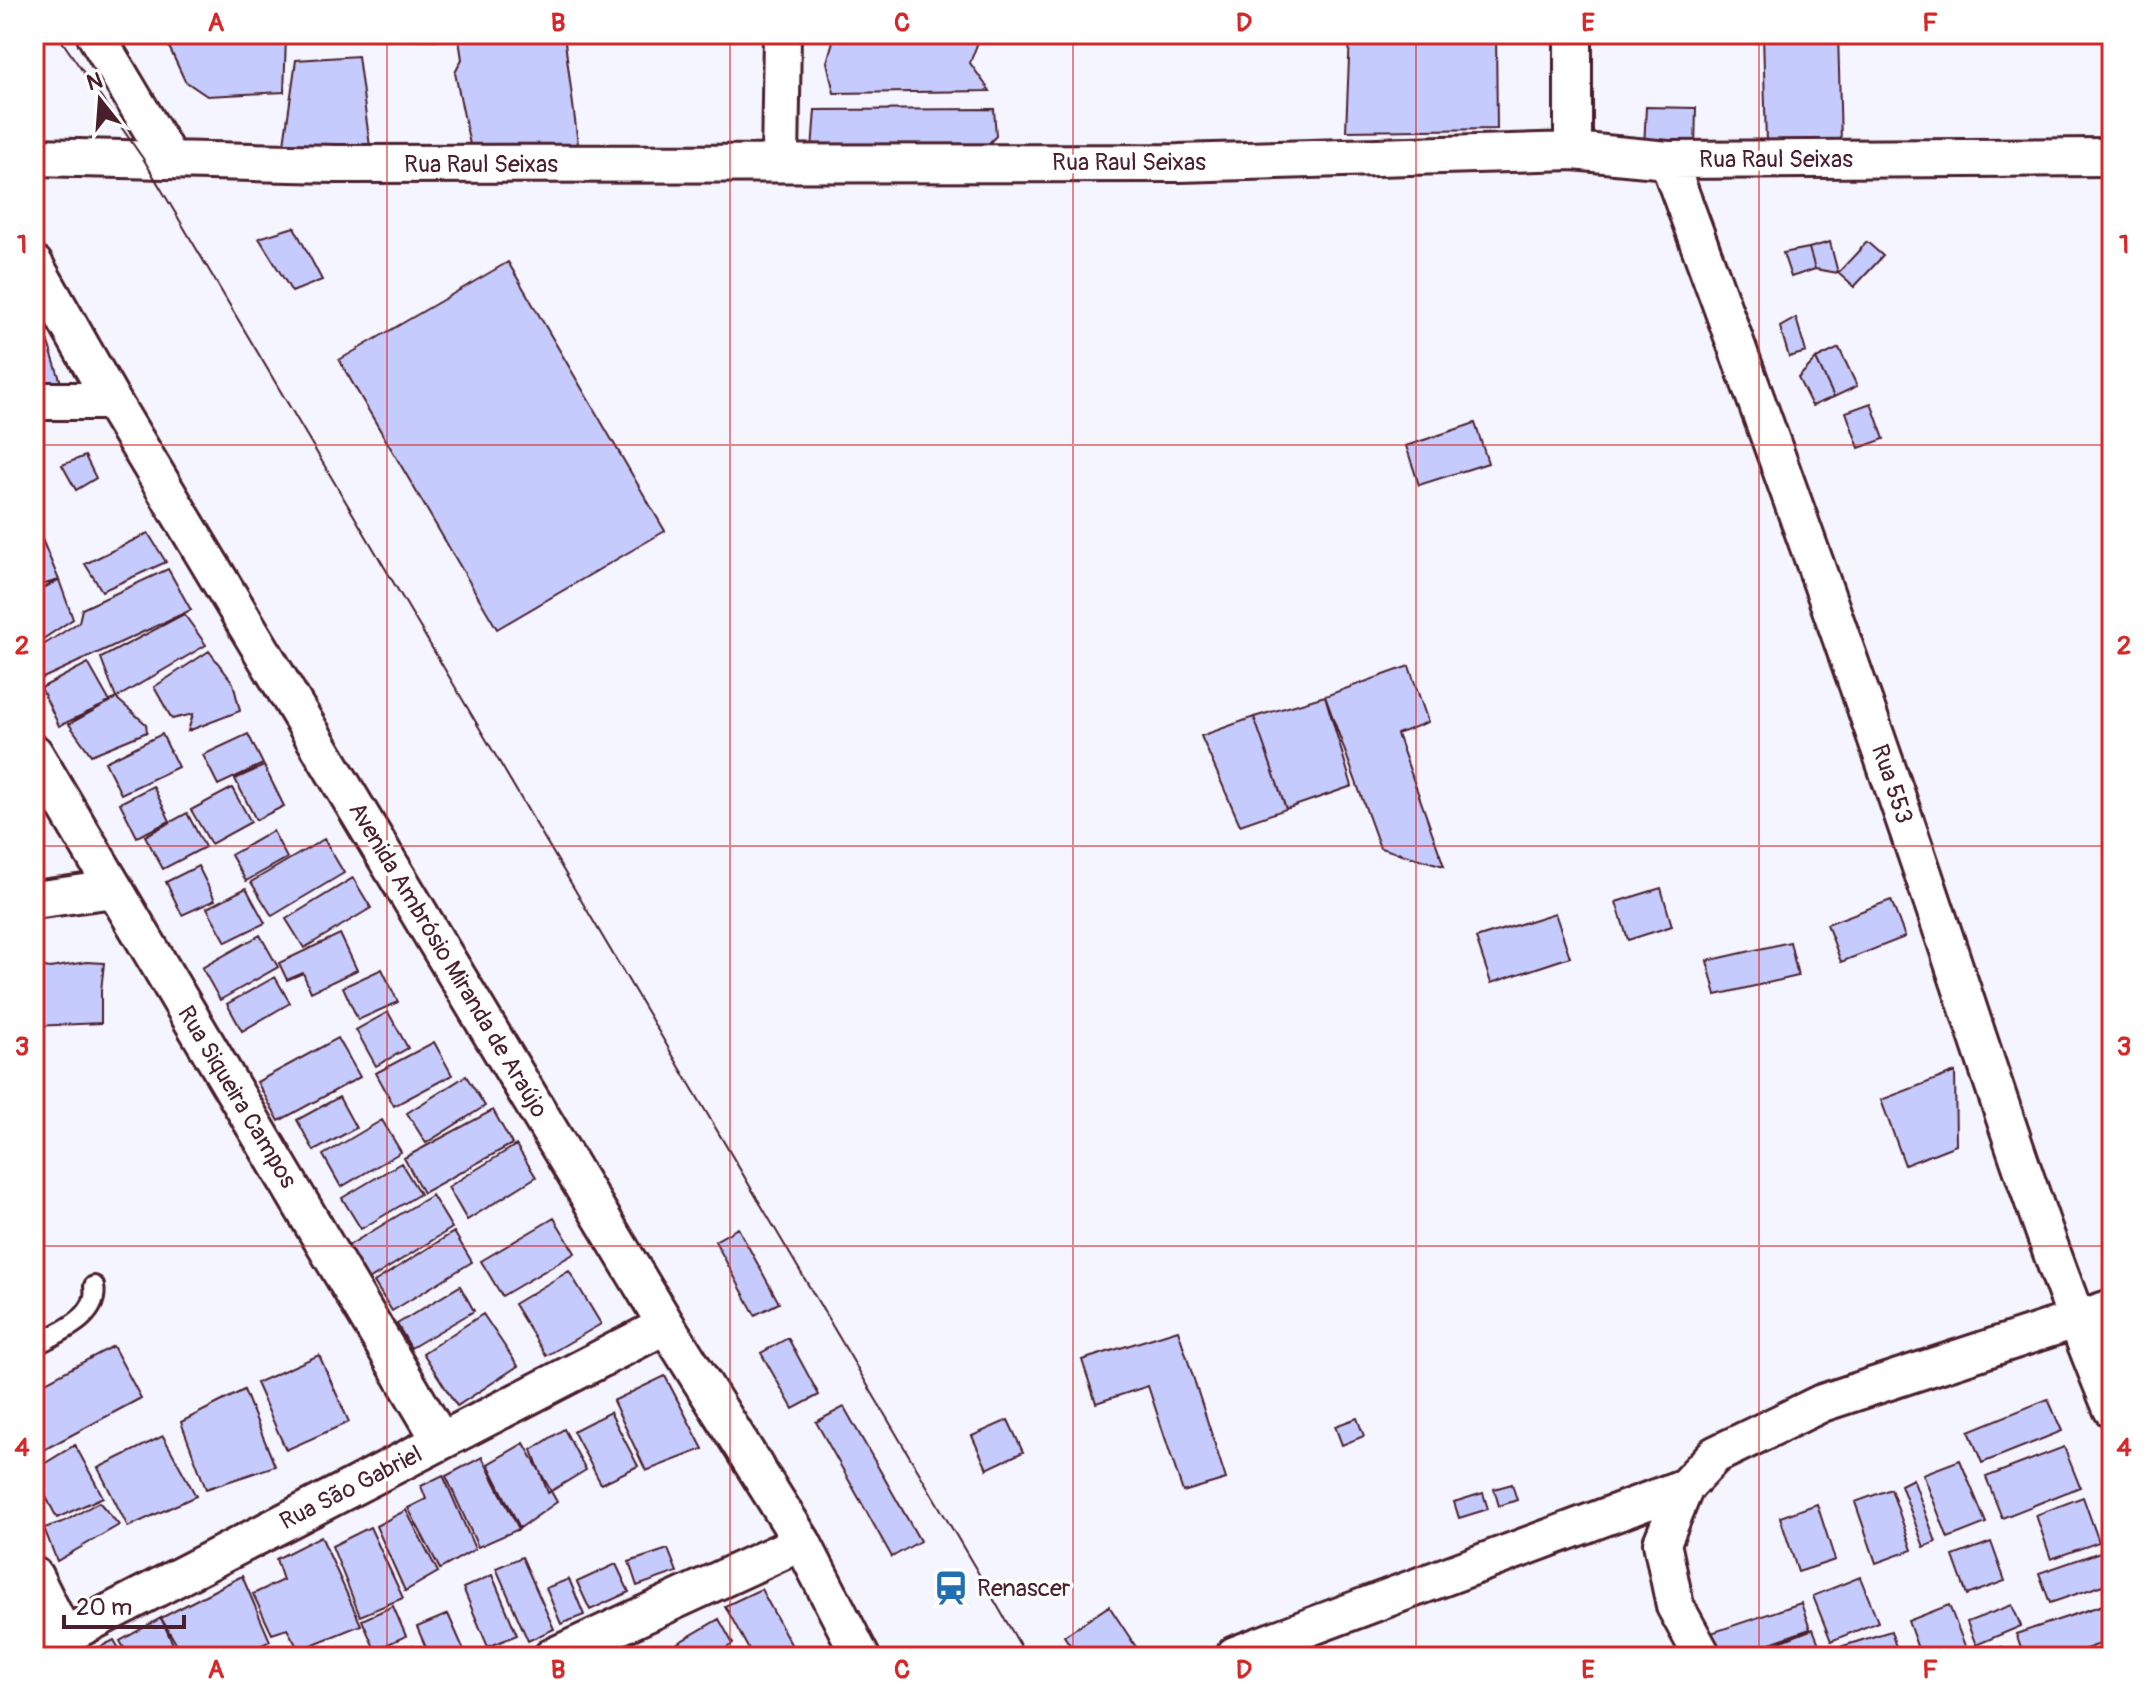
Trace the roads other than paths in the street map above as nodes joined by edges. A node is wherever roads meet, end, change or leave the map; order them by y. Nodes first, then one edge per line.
1 (95, 34) edge
2 (782, 34) edge
3 (1573, 34) edge
4 (1573, 151) junction
5 (34, 157) edge
6 (2112, 157) edge
7 (157, 160) junction
8 (1668, 160) junction
9 (780, 163) junction
10 (34, 264) edge
11 (34, 401) edge
12 (112, 401) junction
13 (34, 753) edge
14 (114, 889) junction
15 (34, 900) edge
16 (94, 1286) dead end
17 (2112, 1308) edge
18 (2076, 1320) junction
19 (666, 1325) junction
20 (34, 1346) edge
21 (2112, 1409) edge
22 (441, 1441) junction
23 (1685, 1487) junction
24 (802, 1542) junction
25 (34, 1576) edge
26 (49, 1642) edge
27 (1235, 1655) dead end
28 (552, 1657) edge
29 (861, 1657) edge
30 (1703, 1657) edge

1 - 7 street
2 - 9 street
3 - 4 street
4 - 8 street, Rua Raul Seixas
4 - 9 street, Rua Raul Seixas
5 - 7 street, Rua Raul Seixas
6 - 8 street, Rua Raul Seixas
7 - 9 street, Rua Raul Seixas
8 - 18 street, Rua 553
10 - 12 street, Avenida Ambrósio Miranda de Araújo
11 - 12 street
12 - 19 street, Avenida Ambrósio Miranda de Araújo
13 - 14 street, Rua Siqueira Campos
14 - 15 street
14 - 22 street, Rua Siqueira Campos
16 - 20 lane
17 - 18 street
18 - 21 street, Rua 553
18 - 23 street
19 - 22 street, Rua São Gabriel
19 - 24 street, Avenida Ambrósio Miranda de Araújo
22 - 26 street, Rua São Gabriel
23 - 27 street
23 - 30 street
24 - 28 street
24 - 29 street, Avenida Ambrósio Miranda de Araújo
25 - 26 street

